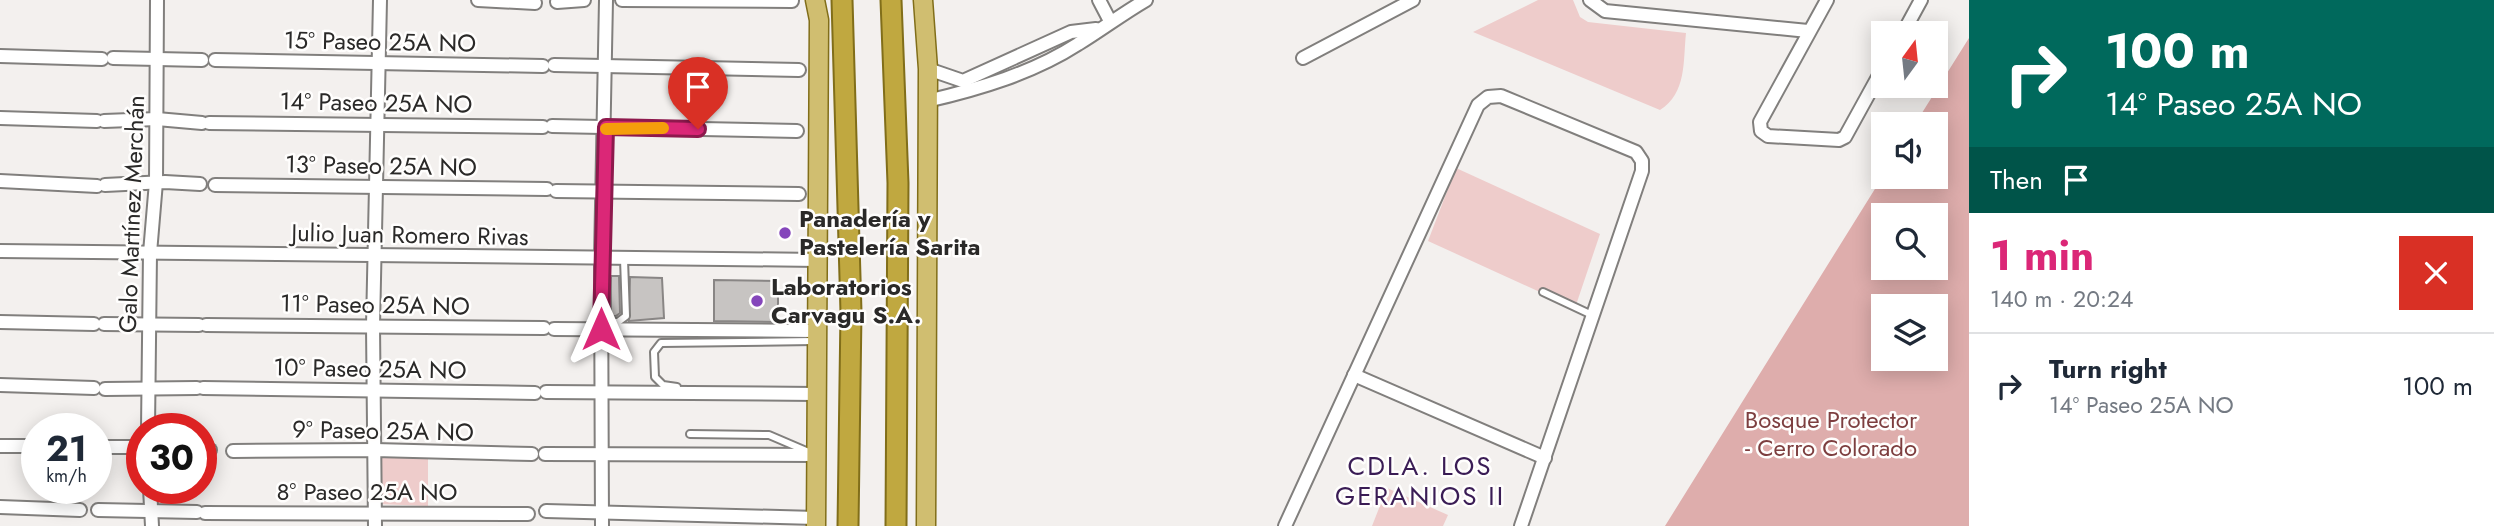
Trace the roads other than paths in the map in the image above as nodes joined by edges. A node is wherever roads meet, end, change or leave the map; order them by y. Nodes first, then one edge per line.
1 (157, 0) edge
2 (380, 0) edge
3 (478, 0) edge
4 (584, 0) edge
5 (606, 0) edge
6 (622, 0) edge
7 (815, 0) edge
8 (842, 0) edge
9 (891, 0) edge
10 (923, 0) edge
11 (1099, 0) edge
12 (1146, 0) edge
13 (1413, 0) edge
14 (1590, 0) edge
15 (1826, 0) edge
16 (1921, 0) edge
17 (792, 1) edge
18 (557, 2) dead end
19 (535, 3) dead end
20 (1110, 21) junction
21 (1910, 21) edge
22 (1808, 31) junction
23 (0, 56) edge
24 (158, 58) junction
25 (1303, 58) dead end
26 (202, 60) dead end
27 (215, 60) dead end
28 (380, 62) junction
29 (606, 66) junction
30 (799, 69) dead end
31 (928, 69) junction
32 (964, 87) junction
33 (1871, 90) edge
34 (927, 101) junction
35 (0, 118) edge
36 (157, 119) junction
37 (379, 123) junction
38 (606, 127) junction
39 (797, 131) dead end
40 (0, 181) edge
41 (156, 182) junction
42 (200, 184) dead end
43 (215, 185) dead end
44 (378, 186) junction
45 (603, 190) junction
46 (799, 194) dead end
47 (0, 251) edge
48 (150, 253) junction
49 (375, 255) junction
50 (601, 258) junction
51 (624, 258) junction
52 (819, 260) junction
53 (1543, 292) dead end
54 (1595, 316) junction
55 (0, 322) edge
56 (150, 323) junction
57 (601, 325) junction
58 (373, 326) junction
59 (816, 336) junction
60 (1354, 375) junction
61 (0, 385) edge
62 (149, 386) junction
63 (373, 389) junction
64 (816, 391) junction
65 (600, 392) junction
66 (148, 413) edge
67 (690, 434) dead end
68 (0, 446) edge
69 (21, 446) edge
70 (375, 450) junction
71 (233, 451) dead end
72 (532, 454) dead end
73 (545, 454) dead end
74 (600, 455) junction
75 (815, 455) junction
76 (1545, 458) junction
77 (0, 507) edge
78 (80, 510) dead end
79 (99, 510) dead end
80 (375, 511) junction
81 (546, 511) dead end
82 (528, 514) dead end
83 (152, 519) edge
84 (602, 520) edge
85 (816, 522) edge
86 (375, 526) edge
87 (848, 526) edge
88 (895, 526) edge
89 (926, 526) edge
90 (1285, 526) edge
91 (1521, 526) edge

1 - 24 street, Galo Martínez Merchán
2 - 28 street
3 - 19 street
4 - 18 street
5 - 29 street
6 - 17 street
7 - 52 main road
8 - 87 highway
9 - 88 highway
10 - 31 main road
11 - 20 street
12 - 20 street
13 - 25 street
14 - 22 street
15 - 22 street
16 - 21 street
20 - 32 street
22 - 33 street
23 - 24 street
24 - 26 street
24 - 36 street, Galo Martínez Merchán
27 - 28 street, 15º Paseo 25A NO
28 - 29 street, 15º Paseo 25A NO
28 - 37 street
29 - 30 street, 15º Paseo 25A NO
29 - 38 street
31 - 32 street
31 - 34 main road
32 - 34 street
34 - 89 main road
35 - 36 street, 14º Paseo 25A NO
36 - 37 street, 14º Paseo 25A NO
36 - 41 street, Galo Martínez Merchán
37 - 38 street, 14º Paseo 25A NO
37 - 44 street
38 - 39 street, 14º Paseo 25A NO
38 - 45 street
40 - 41 street
41 - 42 street
41 - 48 street, Galo Martínez Merchán
43 - 44 street, 13º Paseo 25A NO
44 - 45 street, 13º Paseo 25A NO
44 - 49 street
45 - 46 street, 13º Paseo 25A NO
45 - 50 street
47 - 48 street, Julio Juan Romero Rivas
48 - 49 street, Julio Juan Romero Rivas
48 - 56 street, Galo Martínez Merchán
49 - 50 street, Julio Juan Romero Rivas
49 - 58 street
50 - 51 street, Julio Juan Romero Rivas
50 - 57 street
51 - 52 street, Julio Juan Romero Rivas
51 - 57 lane
52 - 59 main road
53 - 54 lane
54 - 60 street
54 - 76 street
55 - 56 street, 11º Paseo 25A NO
56 - 58 street, 11º Paseo 25A NO
56 - 62 street, Galo Martínez Merchán
57 - 58 street, 11º Paseo 25A NO
57 - 59 street, 11º Paseo 25A NO
57 - 65 street
58 - 63 street
59 - 64 main road
59 - 64 lane
60 - 76 street
60 - 90 street
61 - 62 street, 10º Paseo 25A NO
62 - 63 street, 10º Paseo 25A NO
62 - 66 street, Galo Martínez Merchán
63 - 65 street, 10º Paseo 25A NO
63 - 70 street
64 - 65 street, 10º Paseo 25A NO
64 - 75 main road
65 - 74 street
67 - 75 lane
68 - 69 street
70 - 71 street, 9º Paseo 25A NO
70 - 72 street, 9º Paseo 25A NO
70 - 80 street
73 - 74 street
74 - 75 street
74 - 84 street
75 - 85 main road
76 - 91 street
77 - 78 street
79 - 83 street, 8º Paseo 25A NO
80 - 82 street, 8º Paseo 25A NO
80 - 83 street, 8º Paseo 25A NO
80 - 86 street
81 - 84 street
84 - 85 street

